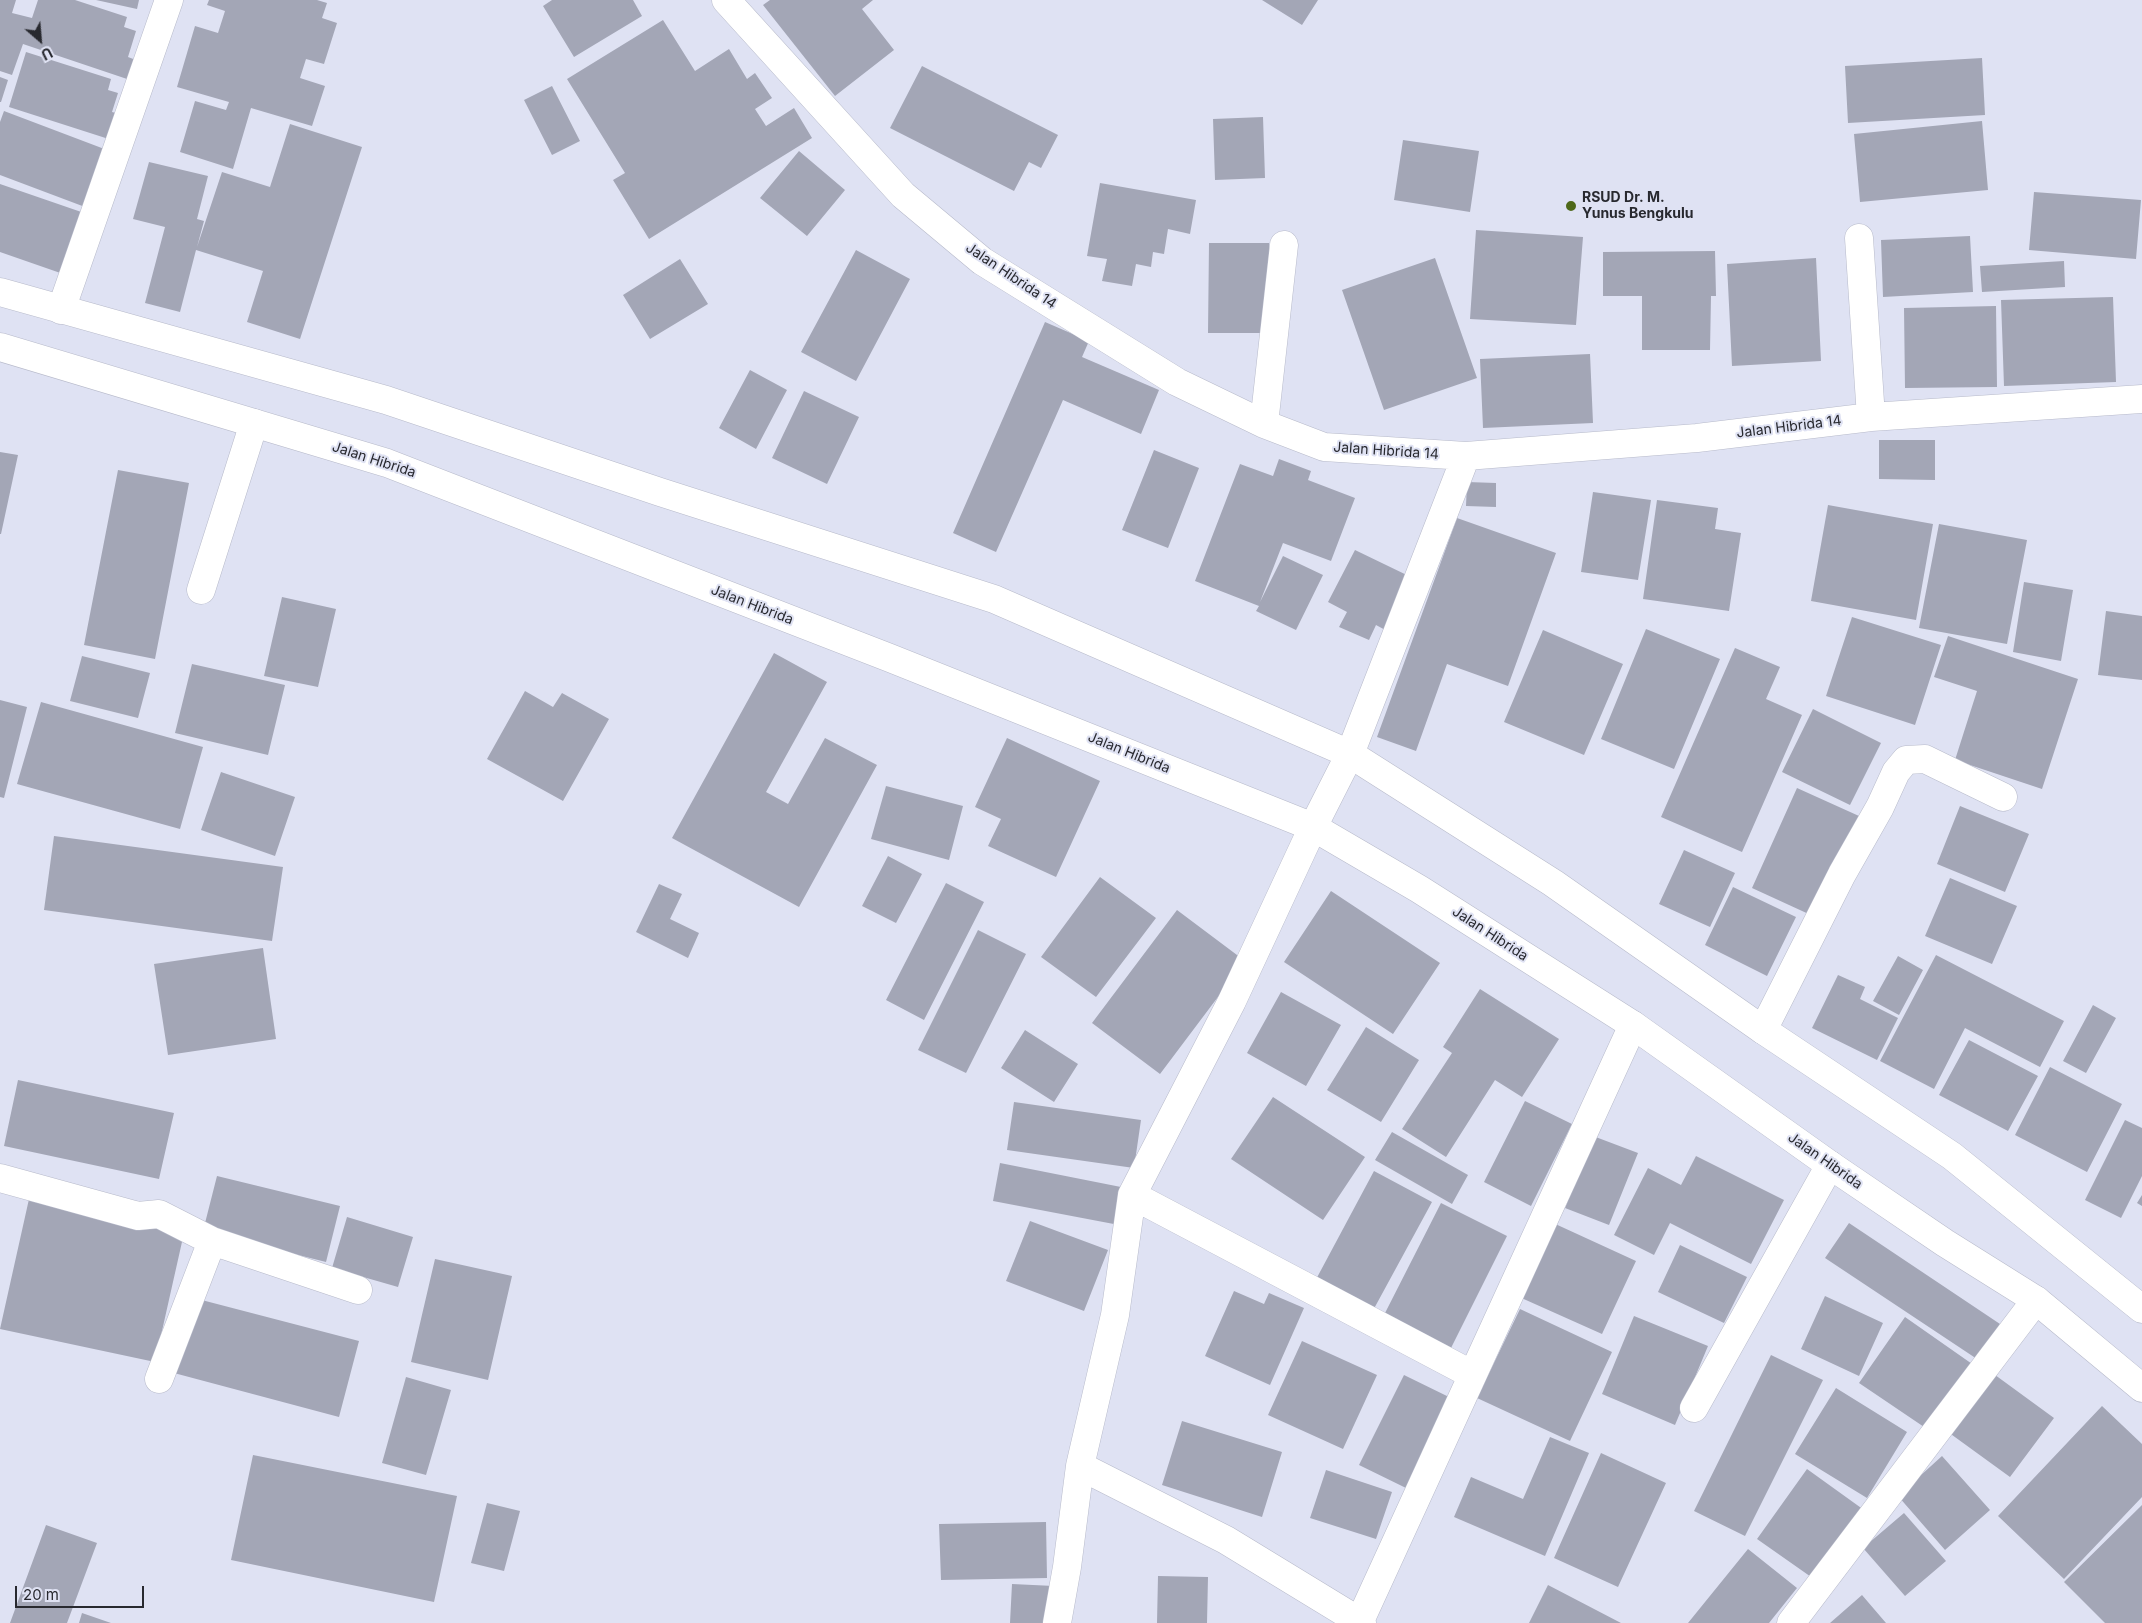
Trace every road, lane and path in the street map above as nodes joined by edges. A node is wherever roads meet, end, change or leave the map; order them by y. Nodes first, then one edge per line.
1 (169, 0) edge
2 (726, 0) edge
3 (1859, 238) dead end
4 (1284, 245) dead end
5 (0, 292) edge
6 (61, 310) junction
7 (0, 348) edge
8 (2142, 399) edge
9 (1870, 417) junction
10 (254, 423) junction
11 (1264, 424) junction
12 (1466, 456) junction
13 (201, 590) dead end
14 (1350, 754) junction
15 (2003, 797) dead end
16 (1313, 827) junction
17 (1633, 1025) junction
18 (1763, 1030) junction
19 (1830, 1165) junction
20 (0, 1178) edge
21 (1132, 1195) junction
22 (212, 1241) junction
23 (358, 1290) dead end
24 (2036, 1300) junction
25 (2142, 1309) edge
26 (1471, 1374) junction
27 (159, 1379) dead end
28 (2142, 1388) edge
29 (1694, 1408) dead end
30 (1080, 1466) junction
31 (1057, 1623) edge
32 (1360, 1623) edge
33 (1791, 1623) edge

1 - 6 street
2 - 11 street, Jalan Hibrida 14
3 - 9 street
4 - 11 street
5 - 6 street
6 - 14 street
7 - 10 street, Jalan Hibrida
8 - 9 street, Jalan Hibrida 14
9 - 12 street, Jalan Hibrida 14
10 - 13 street
10 - 16 street, Jalan Hibrida
11 - 12 street, Jalan Hibrida 14
12 - 14 street
14 - 16 street
14 - 18 street
15 - 18 street
16 - 17 street, Jalan Hibrida
16 - 21 street
17 - 19 street, Jalan Hibrida
17 - 26 street
18 - 25 street
19 - 24 street, Jalan Hibrida
19 - 29 street
20 - 22 street
21 - 26 street
21 - 30 street
22 - 23 street
22 - 27 street
24 - 28 street, Jalan Hibrida
24 - 33 street
26 - 32 street
30 - 31 street
30 - 32 street

